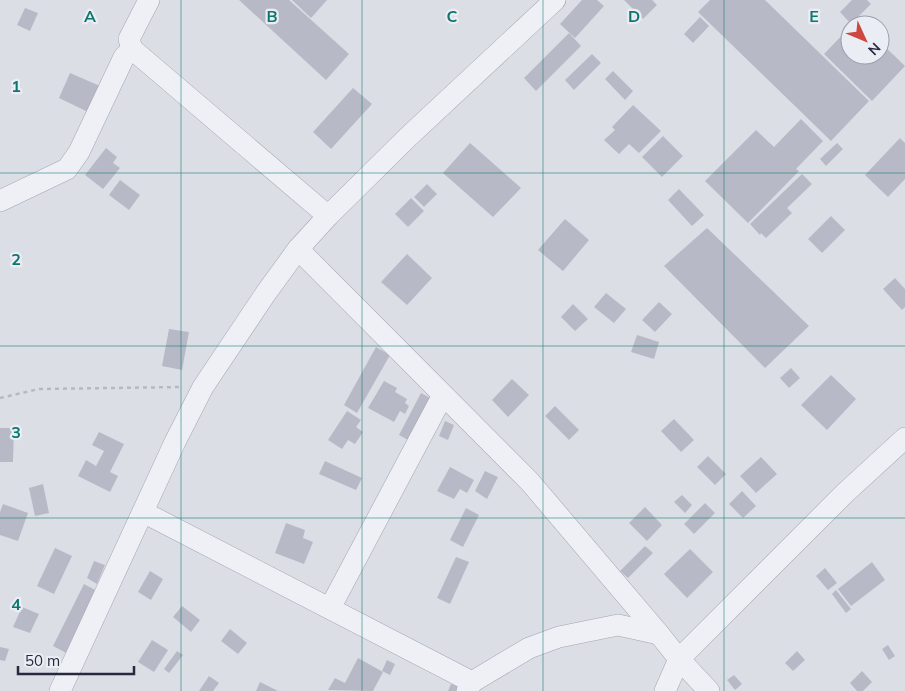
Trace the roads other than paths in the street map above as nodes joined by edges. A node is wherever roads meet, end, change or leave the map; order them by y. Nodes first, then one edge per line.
1 (149, 0) edge
2 (555, 0) edge
3 (132, 49) junction
4 (0, 200) edge
5 (328, 216) junction
6 (298, 248) junction
7 (443, 394) junction
8 (905, 438) edge
9 (143, 512) junction
10 (330, 608) junction
11 (659, 634) junction
12 (679, 659) junction
13 (470, 686) edge
14 (60, 691) edge
15 (665, 691) edge
16 (709, 691) edge

1 - 3 street
2 - 5 street
3 - 4 street
3 - 5 street
5 - 6 street
6 - 7 street
6 - 9 street
7 - 10 street
7 - 11 street
8 - 12 street
9 - 10 street
9 - 14 street
10 - 13 street
11 - 12 street
11 - 13 street
12 - 15 street
12 - 16 street

